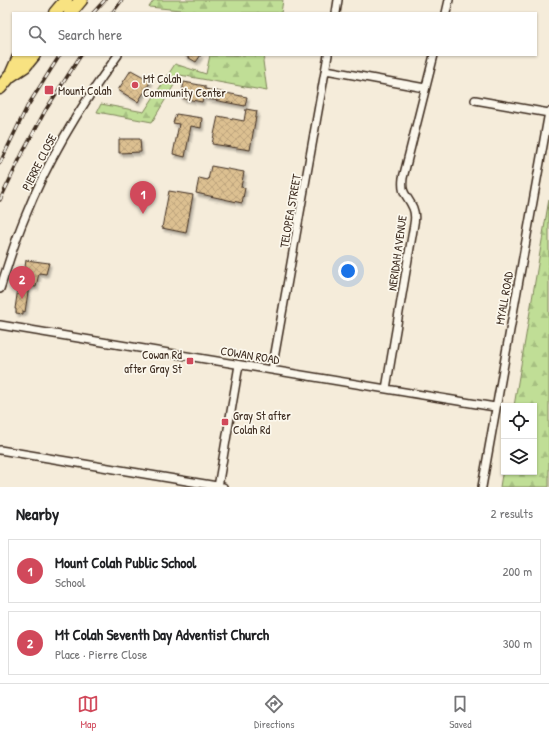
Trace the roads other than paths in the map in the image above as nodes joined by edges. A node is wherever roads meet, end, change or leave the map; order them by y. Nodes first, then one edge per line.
1 (66, 0) edge
2 (81, 0) edge
3 (338, 0) edge
4 (449, 0) edge
5 (56, 12) edge
6 (71, 12) edge
7 (336, 12) edge
8 (446, 12) edge
9 (20, 56) edge
10 (33, 56) edge
11 (117, 56) edge
12 (328, 56) edge
13 (434, 56) edge
14 (326, 70) junction
15 (10, 76) junction
16 (0, 88) edge
17 (425, 88) junction
18 (474, 100) dead end
19 (549, 113) edge
20 (0, 289) edge
21 (0, 324) edge
22 (239, 365) junction
23 (272, 370) junction
24 (386, 389) junction
25 (496, 407) junction
26 (0, 450) edge
27 (220, 487) edge
28 (482, 487) edge

1 - 5 main road
2 - 6 main road
3 - 7 street
4 - 8 street
9 - 15 main road
10 - 15 main road
11 - 20 street, PIERRE CLOSE
12 - 14 street, TELOPEA STREET
13 - 17 street, NERIDAH AVENUE
14 - 17 street
14 - 23 street, TELOPEA STREET
15 - 16 main road
17 - 24 street, NERIDAH AVENUE
18 - 19 street
19 - 25 street, MYALL ROAD
21 - 22 street, COWAN ROAD
22 - 23 street, COWAN ROAD
22 - 27 street
23 - 24 street, COWAN ROAD
24 - 25 street, COWAN ROAD
25 - 28 street, MYALL ROAD
26 - 27 street

